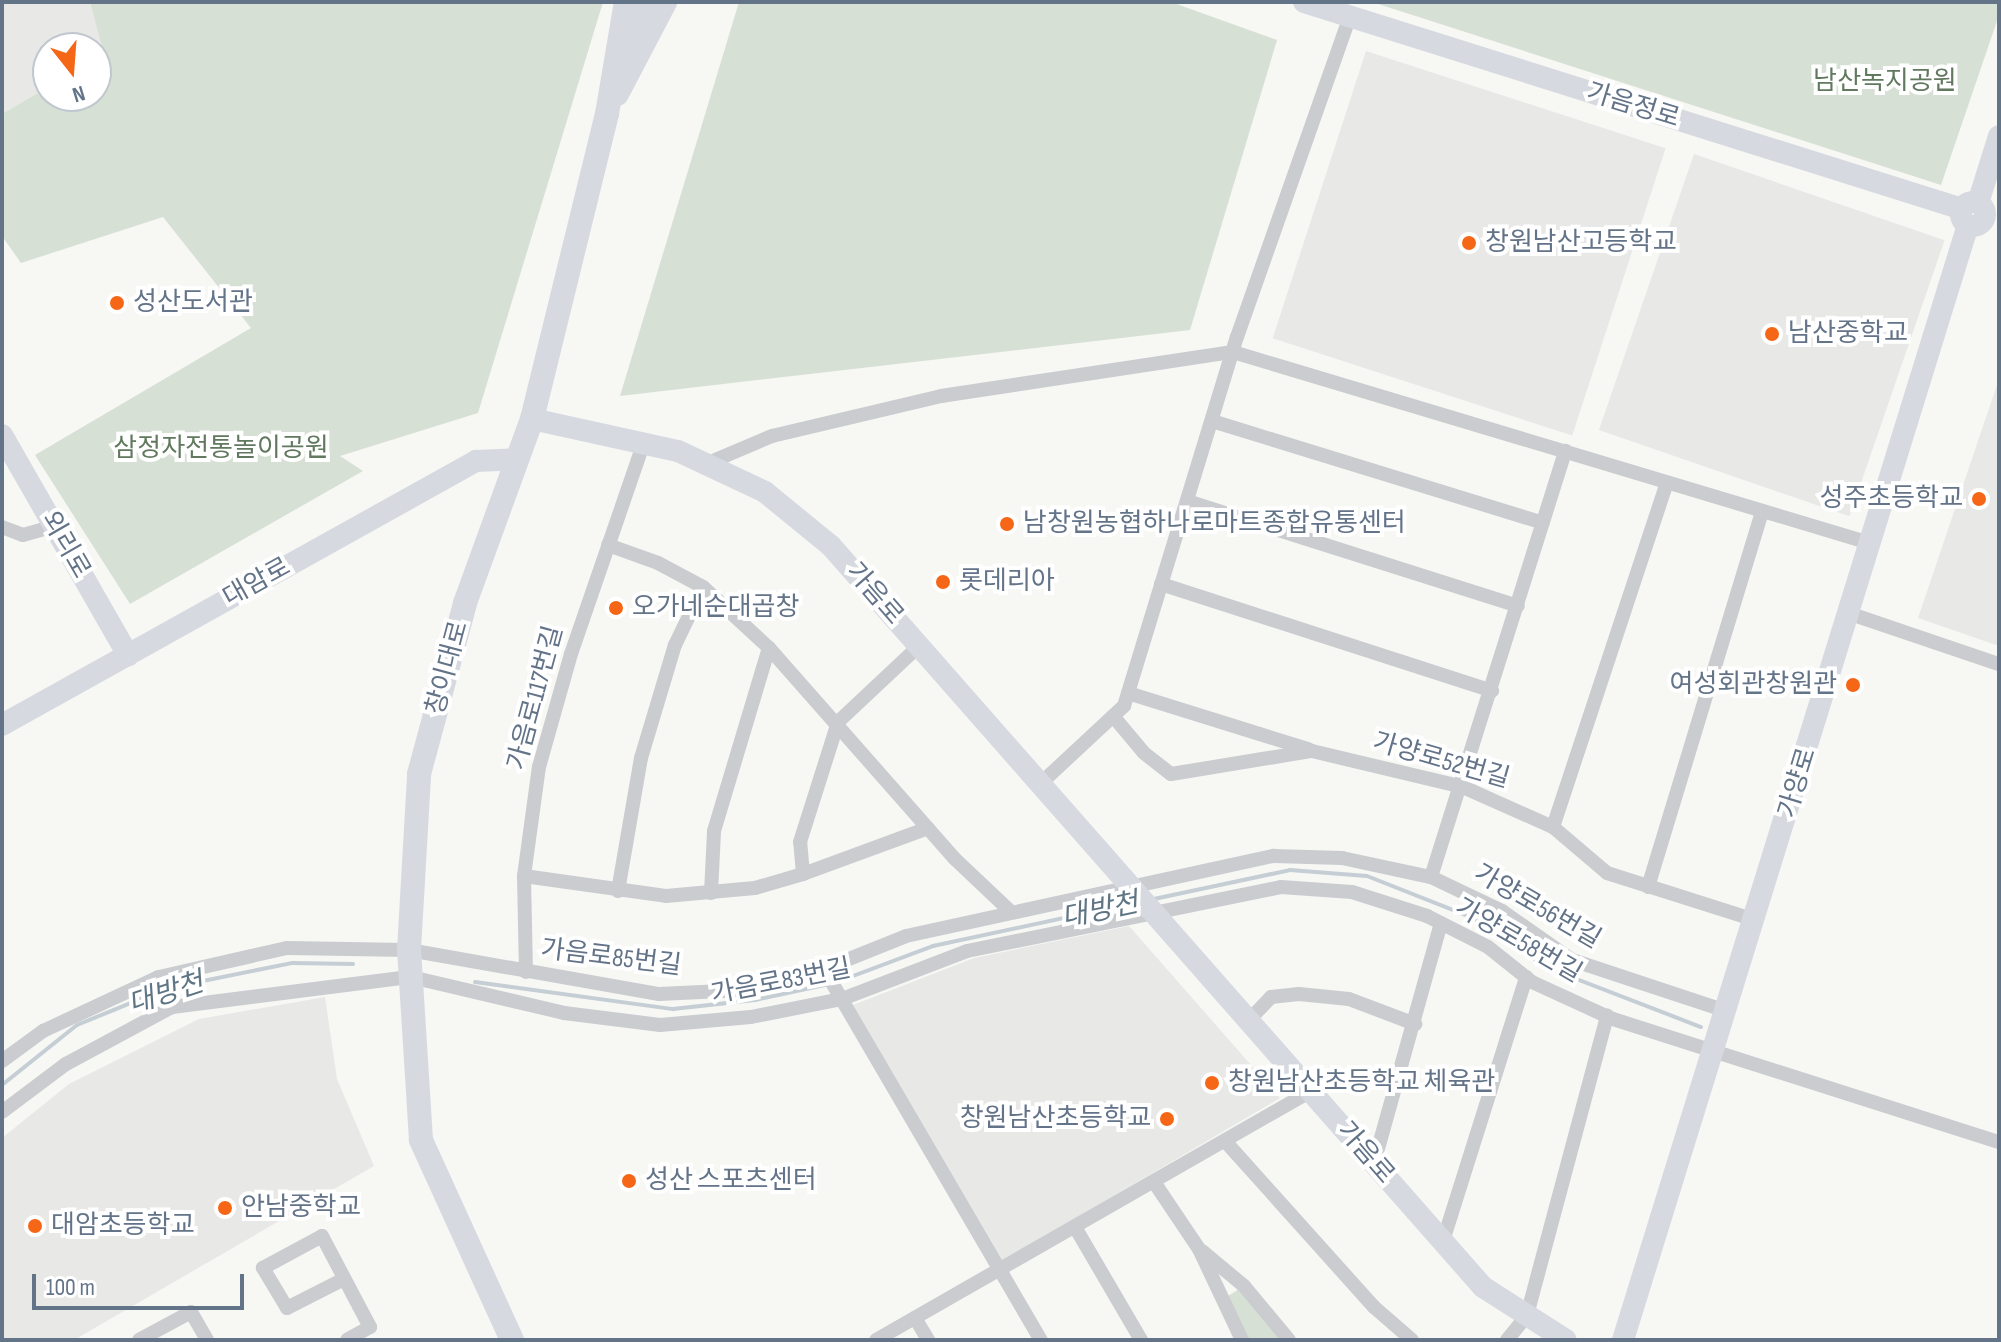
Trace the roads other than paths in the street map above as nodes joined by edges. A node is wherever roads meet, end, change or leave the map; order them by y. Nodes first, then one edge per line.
1 (626, 2) edge
2 (646, 2) edge
3 (665, 2) edge
4 (1304, 2) edge
5 (1350, 17) junction
6 (607, 114) junction
7 (1999, 136) edge
8 (1978, 216) edge
9 (1233, 352) junction
10 (532, 419) junction
11 (1212, 421) junction
12 (2, 435) edge
13 (643, 445) junction
14 (1565, 451) junction
15 (518, 459) junction
16 (706, 464) junction
17 (1667, 482) junction
18 (1187, 501) junction
19 (1762, 511) junction
20 (1543, 523) junction
21 (54, 526) junction
22 (2, 527) edge
23 (1873, 544) junction
24 (608, 545) junction
25 (1161, 584) junction
26 (703, 587) junction
27 (1518, 606) junction
28 (1851, 614) junction
29 (919, 646) junction
30 (769, 648) junction
31 (128, 655) junction
32 (1999, 664) edge
33 (1492, 691) junction
34 (1128, 693) junction
35 (1113, 716) junction
36 (838, 722) junction
37 (2, 725) edge
38 (1312, 751) junction
39 (1040, 784) junction
40 (1463, 787) junction
41 (1553, 827) junction
42 (928, 828) junction
43 (803, 874) junction
44 (524, 876) junction
45 (1431, 877) junction
46 (1648, 887) junction
47 (1134, 890) junction
48 (618, 891) junction
49 (711, 893) junction
50 (1152, 911) junction
51 (1011, 912) junction
52 (1755, 920) junction
53 (1441, 923) junction
54 (409, 950) junction
55 (824, 969) junction
56 (526, 972) junction
57 (159, 977) junction
58 (411, 977) junction
59 (1526, 977) junction
60 (842, 999) junction
61 (172, 1007) junction
62 (1726, 1011) junction
63 (1607, 1016) junction
64 (1249, 1020) junction
65 (1415, 1024) junction
66 (1714, 1049) junction
67 (2, 1061) edge
68 (1311, 1091) junction
69 (2, 1112) edge
70 (1225, 1141) junction
71 (1999, 1142) edge
72 (1374, 1163) junction
73 (1154, 1182) junction
74 (1075, 1227) junction
75 (1443, 1241) junction
76 (1199, 1249) junction
77 (1001, 1269) junction
78 (344, 1279) junction
79 (1527, 1315) junction
80 (915, 1318) junction
81 (139, 1340) edge
82 (207, 1340) edge
83 (347, 1340) edge
84 (512, 1340) edge
85 (876, 1340) edge
86 (928, 1340) edge
87 (1041, 1340) edge
88 (1141, 1340) edge
89 (1242, 1340) edge
90 (1289, 1340) edge
91 (1412, 1340) edge
92 (1507, 1340) edge
93 (1566, 1340) edge
94 (1623, 1340) edge

1 - 6 main road
2 - 6 street, 창이대로
3 - 6 main road
4 - 5 street, 가음정로
5 - 8 street, 가음정로
5 - 9 street
6 - 10 main road, 창이대로
7 - 8 street, 가양로
8 - 23 street, 가양로
9 - 11 street
9 - 14 street
9 - 16 street
10 - 13 street, 가음로
10 - 15 main road, 창이대로
11 - 18 street
11 - 20 street
12 - 21 street, 외리로
13 - 16 street, 가음로
13 - 24 street, 가음로117번길
14 - 17 street
14 - 20 street
15 - 31 street, 대암로
15 - 54 main road, 창이대로
16 - 29 street, 가음로
17 - 19 street
17 - 41 street
18 - 25 street
18 - 27 street
19 - 23 street
19 - 46 street
20 - 27 street
21 - 22 street
21 - 31 street, 외리로
23 - 28 street, 가양로
24 - 26 street
24 - 44 street, 가음로117번길
25 - 33 street
25 - 34 street
26 - 30 street
26 - 48 street
27 - 33 street
28 - 32 street
28 - 52 street, 가양로
29 - 36 street
29 - 39 street, 가음로
30 - 36 street
30 - 49 street
31 - 37 street, 대암로
33 - 40 street
34 - 35 street
34 - 38 street
35 - 38 street, 가양로52번길
35 - 39 street
36 - 42 street
36 - 43 street
38 - 40 street, 가양로52번길
39 - 47 street, 가음로
40 - 41 street, 가양로52번길
40 - 45 street
41 - 46 street, 가양로52번길
42 - 43 street
42 - 51 street
43 - 49 street
44 - 48 street
44 - 56 street, 가음로117번길
45 - 47 street, 가양로56번길
45 - 62 street, 가양로56번길
46 - 52 street, 가양로52번길
47 - 50 street, 가음로
47 - 51 street, 가음로85번길
48 - 49 street
50 - 53 street, 가양로58번길
50 - 60 street, 가음로83번길
50 - 64 street, 가음로
51 - 55 street, 가음로85번길
52 - 62 street, 가양로
53 - 59 street, 가양로58번길
53 - 65 street
54 - 56 street, 가음로85번길
54 - 57 street, 가음로85번길
54 - 58 main road, 창이대로
55 - 56 street, 가음로85번길
55 - 60 street
57 - 61 street
57 - 67 street, 가음로85번길
58 - 60 street, 가음로83번길
58 - 61 street
58 - 84 main road, 창이대로
59 - 63 street, 가양로58번길
59 - 75 street
60 - 77 street
61 - 69 street
62 - 66 street, 가양로
63 - 66 street, 가양로58번길
63 - 79 street
64 - 65 street
64 - 68 street, 가음로
65 - 72 street
66 - 71 street, 가양로58번길
66 - 94 street, 가양로
68 - 70 street
68 - 72 street, 가음로
70 - 73 street
70 - 91 street
72 - 75 street, 가음로
73 - 74 street
73 - 76 street
74 - 77 street
74 - 88 street
75 - 79 street, 가음로
76 - 89 street
76 - 90 street
77 - 80 street
77 - 87 street
78 - 78 street
78 - 83 street
79 - 92 street
79 - 93 street, 가음로
80 - 85 street
80 - 86 street
81 - 82 street

